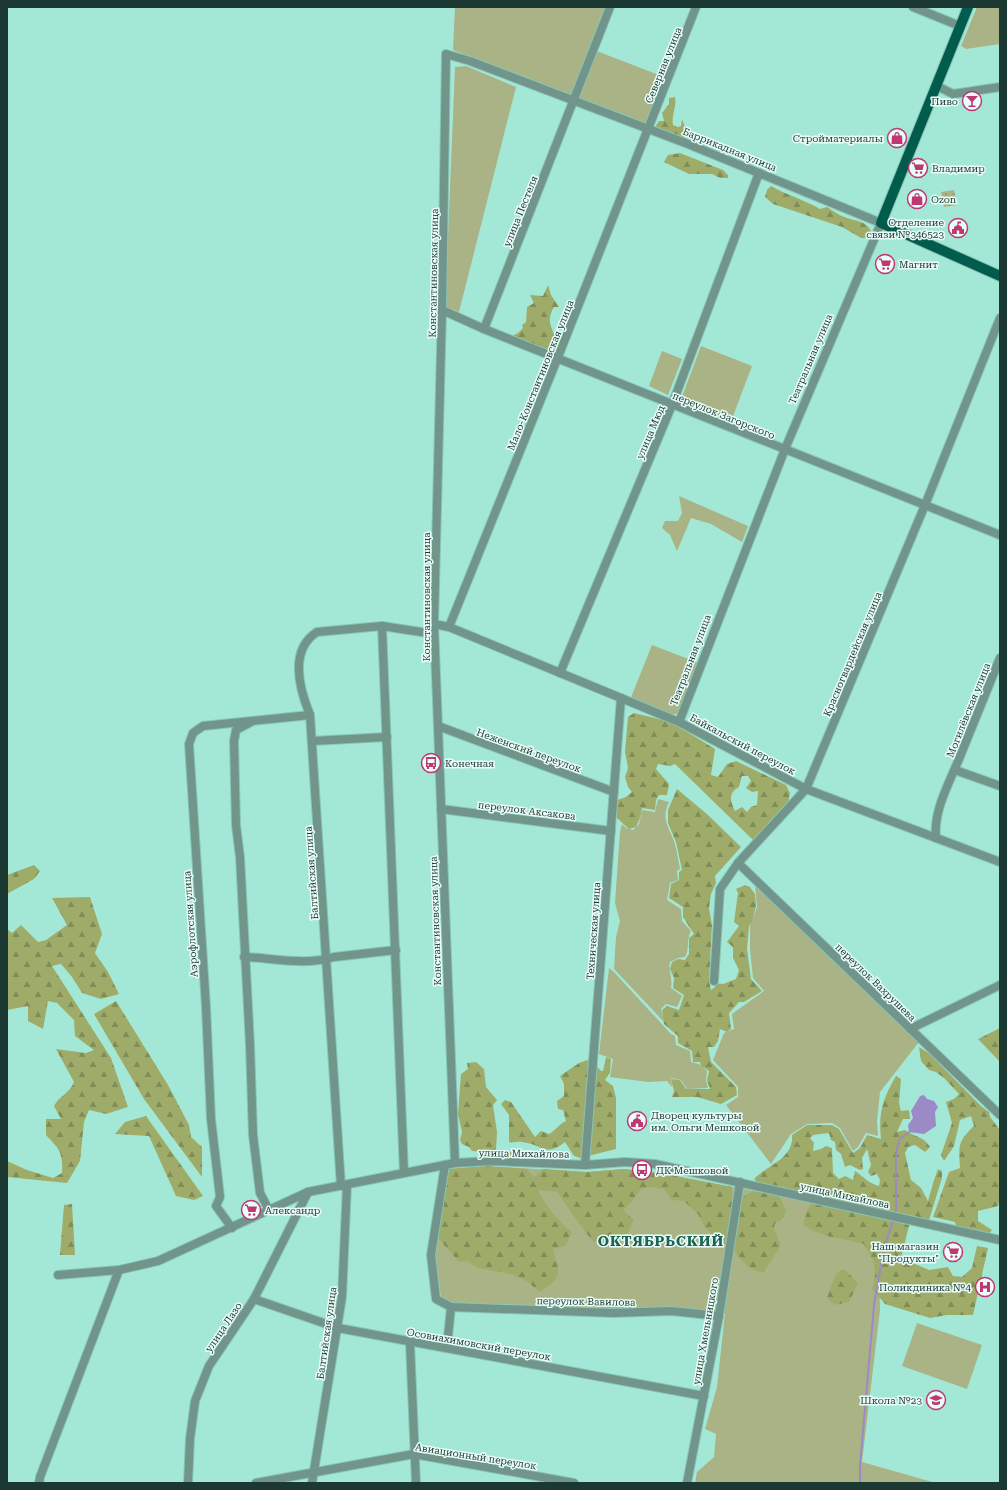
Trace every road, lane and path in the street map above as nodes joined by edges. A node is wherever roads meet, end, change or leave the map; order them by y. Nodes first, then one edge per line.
1 (610, 7) edge
2 (696, 7) edge
3 (913, 7) edge
4 (968, 7) edge
5 (960, 26) junction
6 (446, 54) joint
7 (937, 86) junction
8 (1000, 87) edge
9 (574, 100) junction
10 (648, 129) junction
11 (759, 173) junction
12 (881, 223) junction
13 (1000, 276) edge
14 (442, 310) junction
15 (1000, 318) edge
16 (484, 329) junction
17 (558, 357) junction
18 (672, 405) junction
19 (785, 450) junction
20 (925, 505) junction
21 (1000, 535) edge
22 (434, 624) junction
23 (382, 626) junction
24 (449, 627) junction
25 (434, 634) junction
26 (1000, 658) edge
27 (560, 673) junction
28 (621, 698) junction
29 (310, 715) junction
30 (256, 720) junction
31 (679, 722) junction
32 (438, 726) junction
33 (387, 737) junction
34 (312, 741) junction
35 (955, 770) junction
36 (1000, 786) edge
37 (806, 789) junction
38 (614, 792) junction
39 (441, 809) junction
40 (611, 831) junction
41 (936, 838) junction
42 (1000, 862) edge
43 (738, 863) junction
44 (396, 950) junction
45 (244, 957) junction
46 (326, 959) junction
47 (714, 981) dead end
48 (1000, 985) edge
49 (910, 1029) junction
50 (1000, 1115) edge
51 (455, 1163) junction
52 (445, 1165) junction
53 (585, 1165) junction
54 (404, 1173) junction
55 (740, 1182) junction
56 (344, 1186) junction
57 (308, 1192) junction
58 (269, 1210) junction
59 (232, 1228) junction
60 (1000, 1240) edge
61 (119, 1270) junction
62 (58, 1275) dead end
63 (254, 1299) junction
64 (452, 1307) junction
65 (719, 1316) junction
66 (338, 1328) junction
67 (410, 1343) junction
68 (447, 1347) junction
69 (704, 1396) junction
70 (414, 1454) junction
71 (314, 1471) junction
72 (40, 1483) edge
73 (188, 1483) edge
74 (256, 1483) edge
75 (312, 1483) edge
76 (416, 1483) edge
77 (574, 1483) edge
78 (687, 1483) edge

1 - 9 street, улица Пестеля
2 - 10 street, Северная улица
3 - 5 street
4 - 5 main road, Театральная улица
5 - 7 main road, Театральная улица
6 - 9 street, Баррикадная улица
6 - 14 street, Константиновская улица
7 - 8 street
7 - 12 main road, Театральная улица
9 - 10 street, Баррикадная улица
9 - 16 street, улица Пестеля
10 - 11 street, Баррикадная улица
10 - 17 street, Мало-Константиновская улица
11 - 12 street, Баррикадная улица
11 - 18 street, улица Мюд
12 - 13 main road, Баррикадная улица
12 - 19 street, Театральная улица
14 - 16 street, переулок Загорского
14 - 22 street, Константиновская улица
15 - 20 street, Красногвардейская улица
16 - 17 street, переулок Загорского
17 - 18 street, переулок Загорского
17 - 24 street, Мало-Константиновская улица
18 - 19 street, переулок Загорского
18 - 27 street, улица Мюд
19 - 20 street, переулок Загорского
19 - 31 street, Театральная улица
20 - 21 street, переулок Загорского
20 - 37 street, Красногвардейская улица
22 - 24 street, Байкальский переулок
22 - 25 street, Константиновская улица
23 - 25 street, Балтийская улица
23 - 29 street, Балтийская улица
23 - 33 street
24 - 27 street, Байкальский переулок
25 - 32 street, Константиновская улица
26 - 35 street, Могилёвская улица
27 - 28 street, Байкальский переулок
28 - 31 street, Байкальский переулок
28 - 38 street, Техническая улица
29 - 30 street, Аэрофлотская улица
29 - 34 street, Балтийская улица
30 - 45 street
30 - 59 street, Аэрофлотская улица
31 - 37 street, Байкальский переулок
32 - 38 street, Неженский переулок
32 - 39 street, Константиновская улица
33 - 34 street
33 - 44 street
34 - 46 street, Балтийская улица
35 - 36 street, Могилёвская улица
35 - 41 street
37 - 41 street, Байкальский переулок
37 - 43 street, Красногвардейская улица
38 - 40 street, Техническая улица
39 - 40 street, переулок Аксакова
39 - 51 street, Константиновская улица
40 - 53 street, Техническая улица
41 - 42 street, Байкальский переулок
43 - 47 street, Красногвардейская улица
43 - 49 street, переулок Вахрушева
44 - 46 street
44 - 54 street
45 - 46 street
45 - 58 street
46 - 56 street, Балтийская улица
48 - 49 street
49 - 50 street, переулок Вахрушева
51 - 52 street, улица Михайлова
51 - 53 street, улица Михайлова
52 - 54 street, улица Михайлова
52 - 64 street
53 - 55 street, улица Михайлова
54 - 56 street, улица Михайлова
55 - 60 street, улица Михайлова
55 - 65 street, улица Хмельницкого
56 - 57 street, улица Михайлова
56 - 66 street, Балтийская улица
57 - 58 street, улица Михайлова
57 - 63 street, улица Лазо
58 - 59 street, улица Михайлова
59 - 61 street, улица Михайлова
61 - 62 street, улица Михайлова
61 - 72 street
63 - 66 street, Осовиахимовский переулок
63 - 73 street, улица Лазо
64 - 65 street, переулок Вавилова
64 - 68 street
65 - 69 street, улица Хмельницкого
66 - 67 street, Осовиахимовский переулок
66 - 71 street, Балтийская улица
67 - 68 street, Осовиахимовский переулок
67 - 70 street
68 - 69 street, Осовиахимовский переулок
69 - 78 street, улица Хмельницкого
70 - 71 street, Авиационный переулок
70 - 76 street
70 - 77 street, Авиационный переулок
71 - 74 street, Авиационный переулок
71 - 75 street, Балтийская улица

